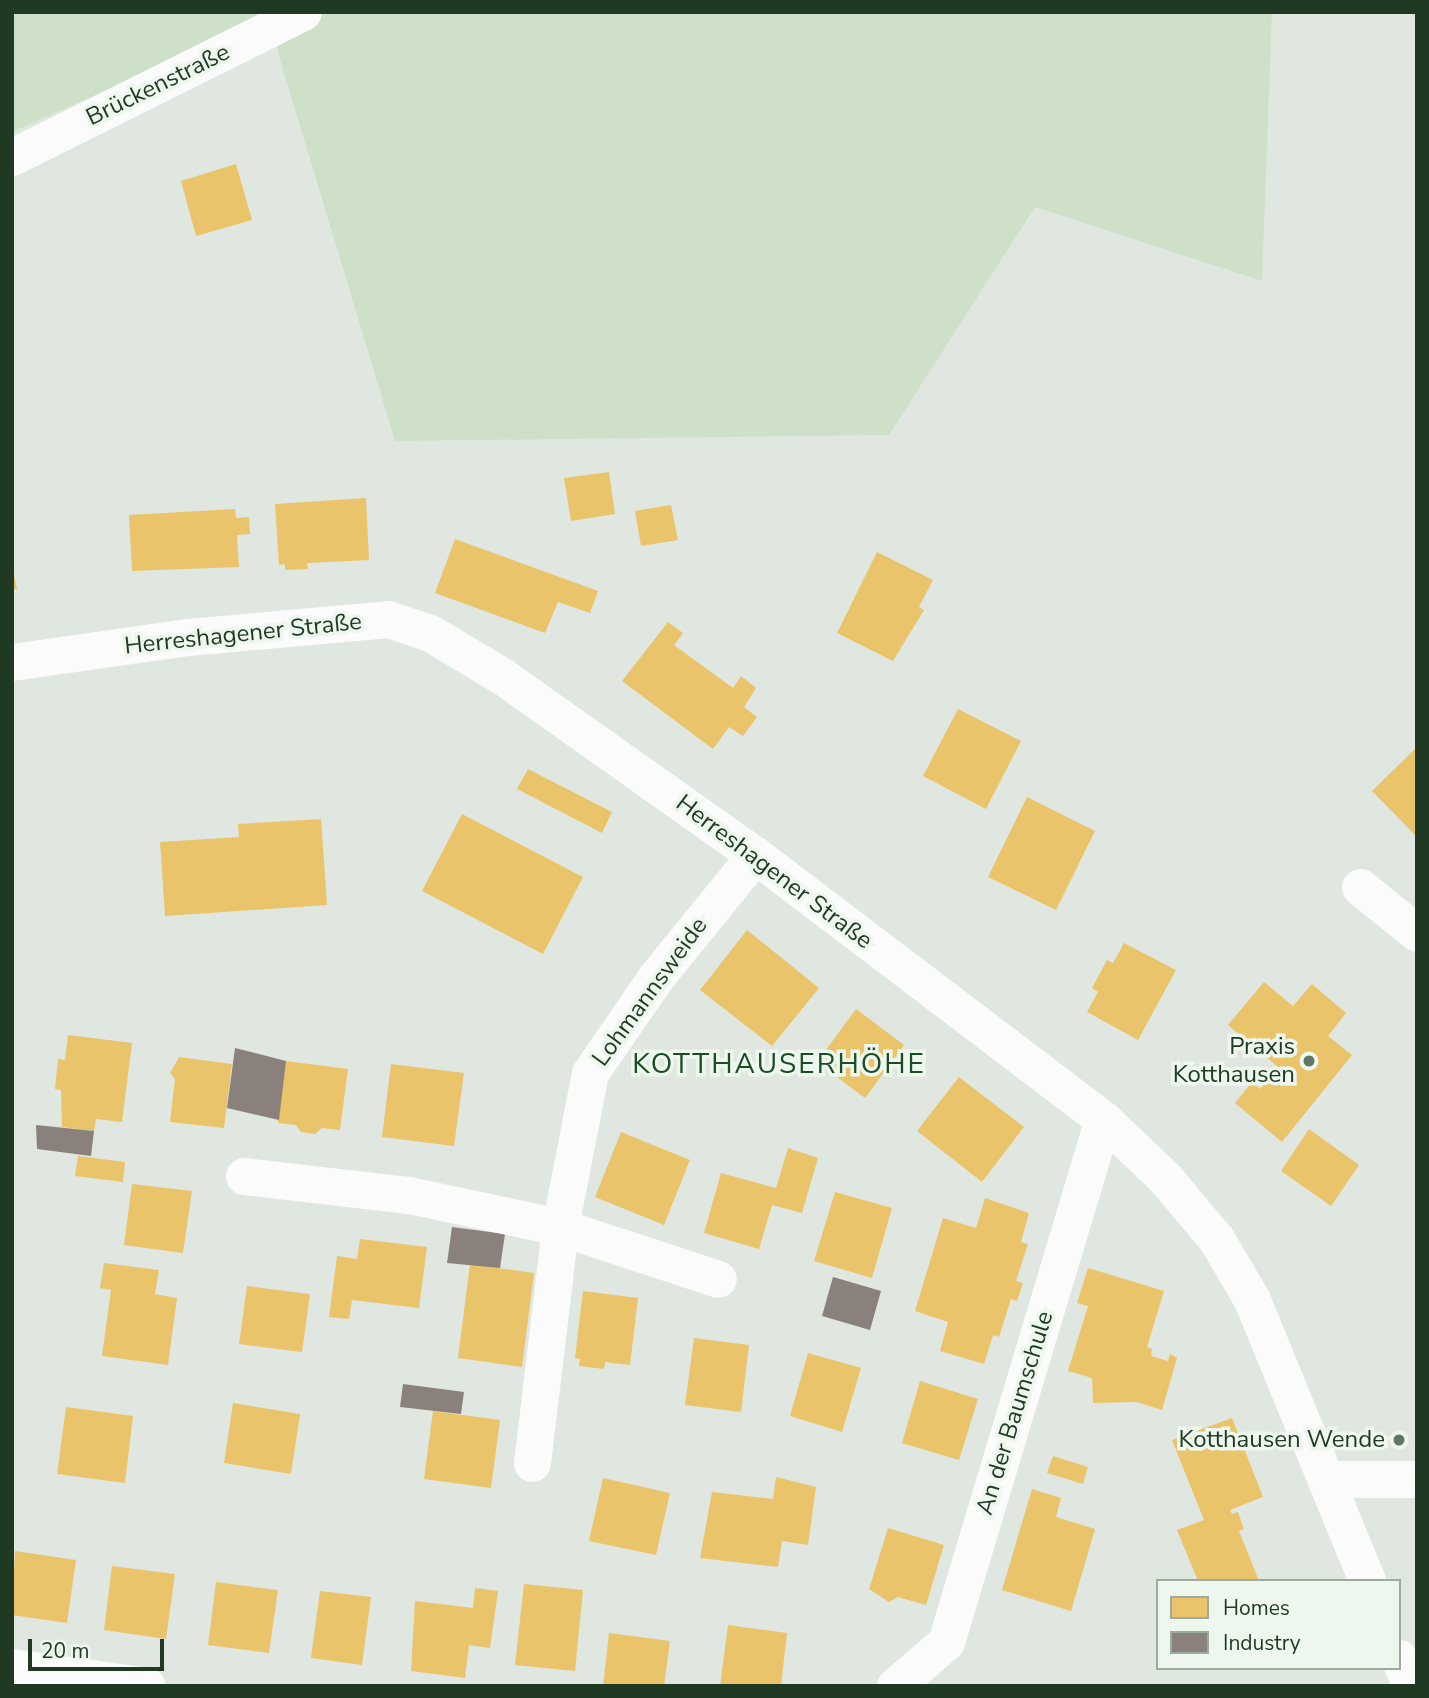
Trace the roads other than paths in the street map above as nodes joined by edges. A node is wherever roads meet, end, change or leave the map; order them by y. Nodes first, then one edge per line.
1 (303, 12) edge
2 (12, 157) edge
3 (12, 662) edge
4 (755, 855) junction
5 (1360, 887) dead end
6 (1417, 933) edge
7 (1103, 1119) junction
8 (244, 1176) dead end
9 (560, 1227) junction
10 (718, 1279) dead end
11 (532, 1463) dead end
12 (1325, 1479) junction
13 (1417, 1479) edge
14 (1366, 1579) edge
15 (1401, 1663) edge
16 (12, 1667) edge
17 (148, 1686) edge
18 (895, 1686) edge
19 (1411, 1686) edge

1 - 2 street, Brückenstraße
3 - 4 street, Herreshagener Straße
4 - 7 street, Herreshagener Straße
4 - 9 street, Lohmannsweide
5 - 6 street
7 - 12 street, Herreshagener Straße
7 - 18 street, An der Baumschule
8 - 9 street
9 - 10 street
9 - 11 street, Lohmannsweide
12 - 13 street
12 - 14 street, Herreshagener Straße
15 - 19 street
16 - 17 street

